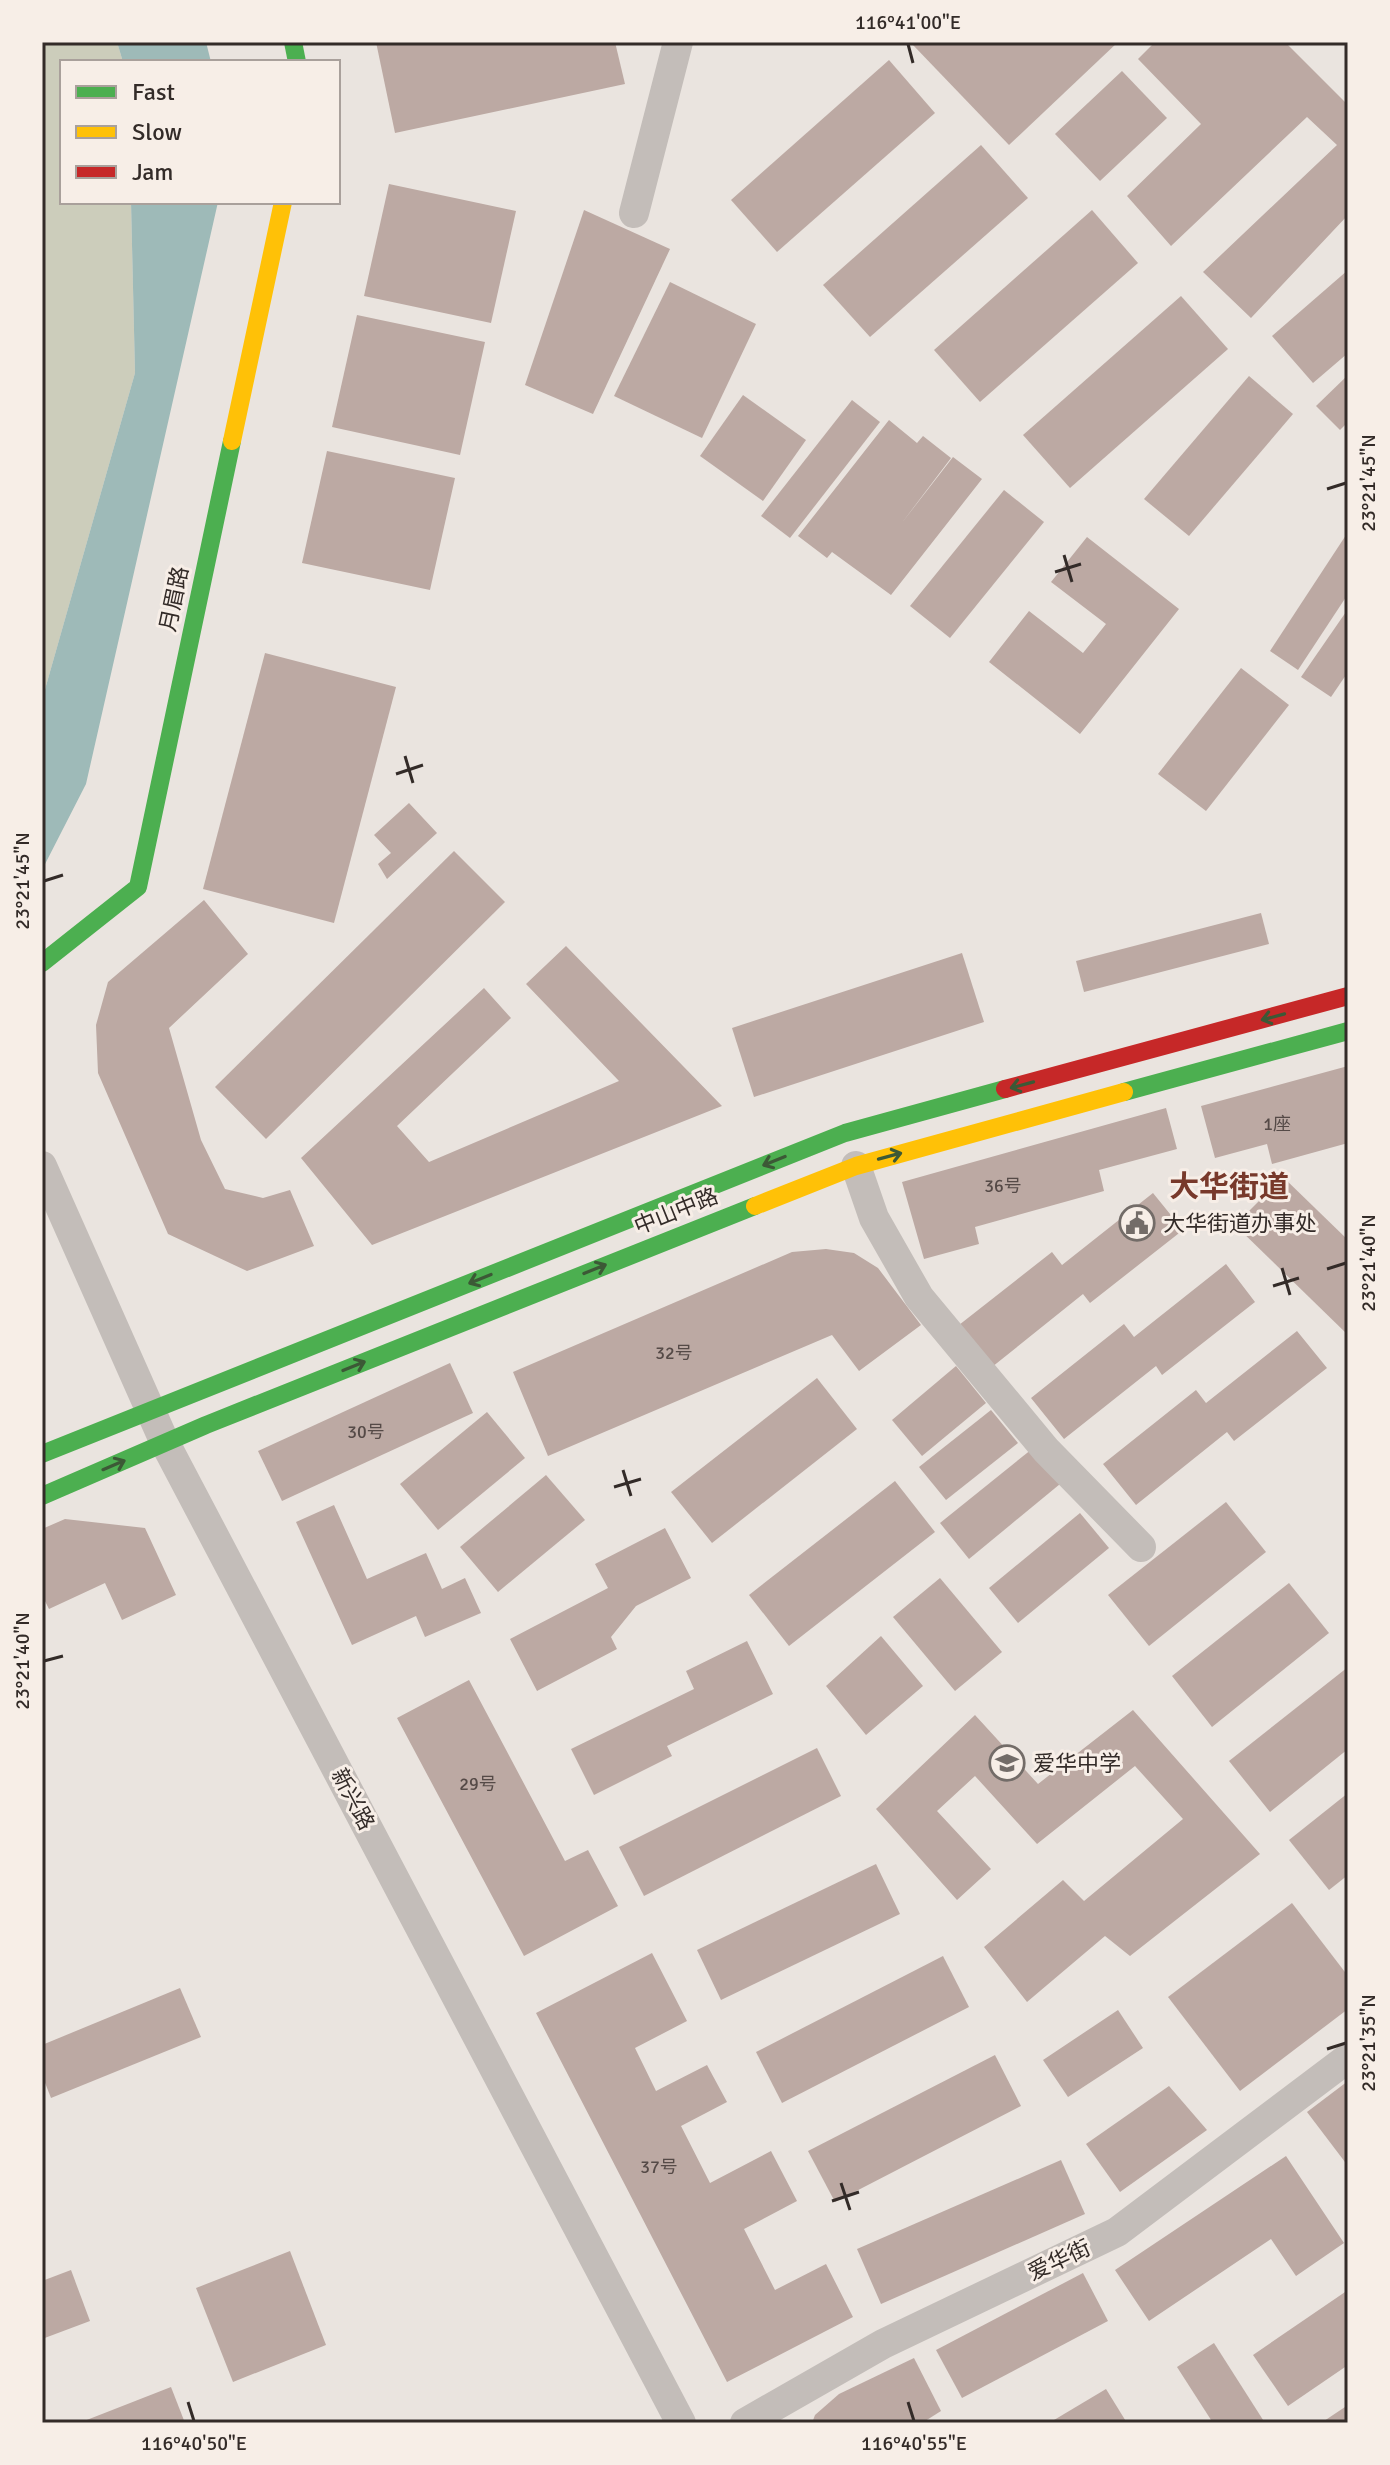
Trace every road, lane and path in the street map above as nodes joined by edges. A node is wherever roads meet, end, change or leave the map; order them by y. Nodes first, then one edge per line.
1 (678, 42) edge
2 (283, 204) edge
3 (634, 213) dead end
4 (42, 963) edge
5 (1348, 996) edge
6 (1348, 1031) edge
7 (42, 1166) edge
8 (856, 1166) junction
9 (151, 1410) junction
10 (165, 1443) junction
11 (42, 1454) edge
12 (42, 1496) edge
13 (1141, 1547) dead end
14 (1348, 2058) edge
15 (681, 2423) edge
16 (745, 2423) edge

1 - 3 street
2 - 4 main road, 月眉路
5 -> 9 main road, 中山中路
8 -> 6 main road, 中山中路
7 - 9 street, 新兴路
10 -> 8 main road, 中山中路
8 - 13 street
9 - 10 street, 新兴路
9 - 11 main road, 中山中路
12 -> 10 main road, 中山中路
10 - 15 street, 新兴路
14 - 16 street, 爱华街

